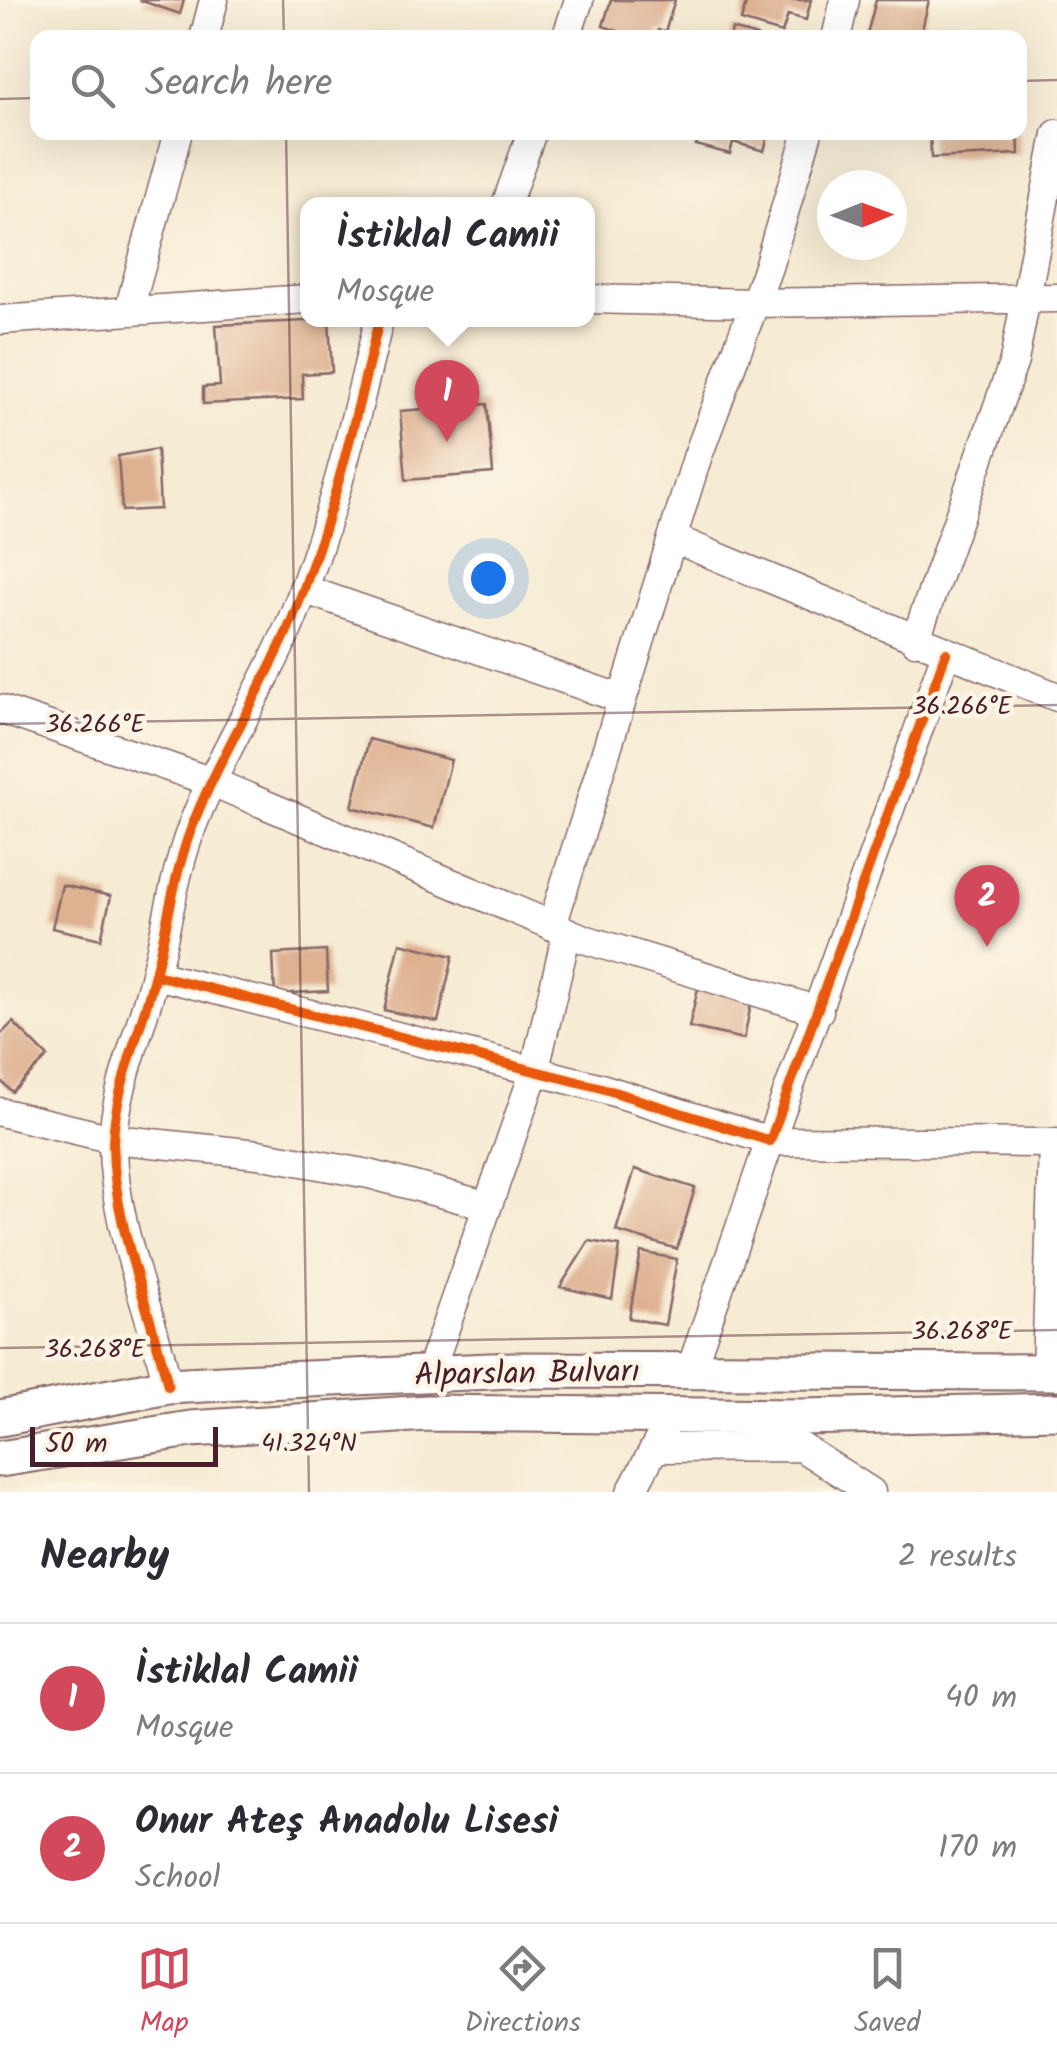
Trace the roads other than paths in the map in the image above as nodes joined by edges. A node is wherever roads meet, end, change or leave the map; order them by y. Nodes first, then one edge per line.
1 (214, 0) edge
2 (579, 0) edge
3 (845, 0) edge
4 (206, 30) edge
5 (569, 30) edge
6 (838, 30) edge
7 (1057, 134) edge
8 (176, 140) edge
9 (529, 140) edge
10 (805, 140) edge
11 (509, 197) edge
12 (300, 298) edge
13 (1024, 298) junction
14 (1057, 298) edge
15 (595, 299) edge
16 (754, 302) junction
17 (129, 310) junction
18 (0, 320) edge
19 (377, 327) edge
20 (672, 538) junction
21 (303, 590) junction
22 (915, 641) junction
23 (946, 653) junction
24 (1057, 698) edge
25 (622, 699) junction
26 (0, 708) edge
27 (212, 782) junction
28 (559, 929) junction
29 (156, 974) junction
30 (819, 1011) junction
31 (534, 1073) junction
32 (0, 1112) edge
33 (113, 1139) junction
34 (770, 1141) junction
35 (1055, 1142) edge
36 (485, 1205) junction
37 (691, 1369) junction
38 (1052, 1372) edge
39 (429, 1374) junction
40 (168, 1386) junction
41 (1057, 1411) edge
42 (668, 1414) junction
43 (0, 1418) edge
44 (801, 1432) junction
45 (658, 1448) junction
46 (0, 1459) edge
47 (632, 1492) edge
48 (871, 1492) edge

1 - 4 street
2 - 5 street
3 - 6 street
7 - 13 street
8 - 17 street
9 - 11 street
10 - 16 street
12 - 17 street
13 - 14 street
13 - 16 street
13 - 22 street
15 - 16 street
16 - 20 street
17 - 18 street
19 - 21 street
20 - 22 street
20 - 25 street
21 - 25 street
21 - 27 street
22 - 23 street
23 - 24 street
23 - 30 street
25 - 28 street
26 - 27 street
27 - 28 street
27 - 29 street
28 - 30 street
28 - 31 street
29 - 31 street
29 - 33 street
30 - 34 street
31 - 34 street
31 - 36 street
32 - 33 street
33 - 36 street
33 - 40 street
34 - 35 street
34 - 37 street
35 - 38 street
36 - 39 street
37 - 38 main road, Alparslan Bulvarı
37 - 39 main road, Alparslan Bulvarı
39 - 40 main road, Alparslan Bulvarı
40 - 43 main road, Alparslan Bulvarı
41 - 44 main road, Alparslan Bulvarı
42 - 44 main road, Alparslan Bulvarı
42 - 45 street
42 - 46 main road, Alparslan Bulvarı
44 - 45 street
44 - 48 street
45 - 47 street

